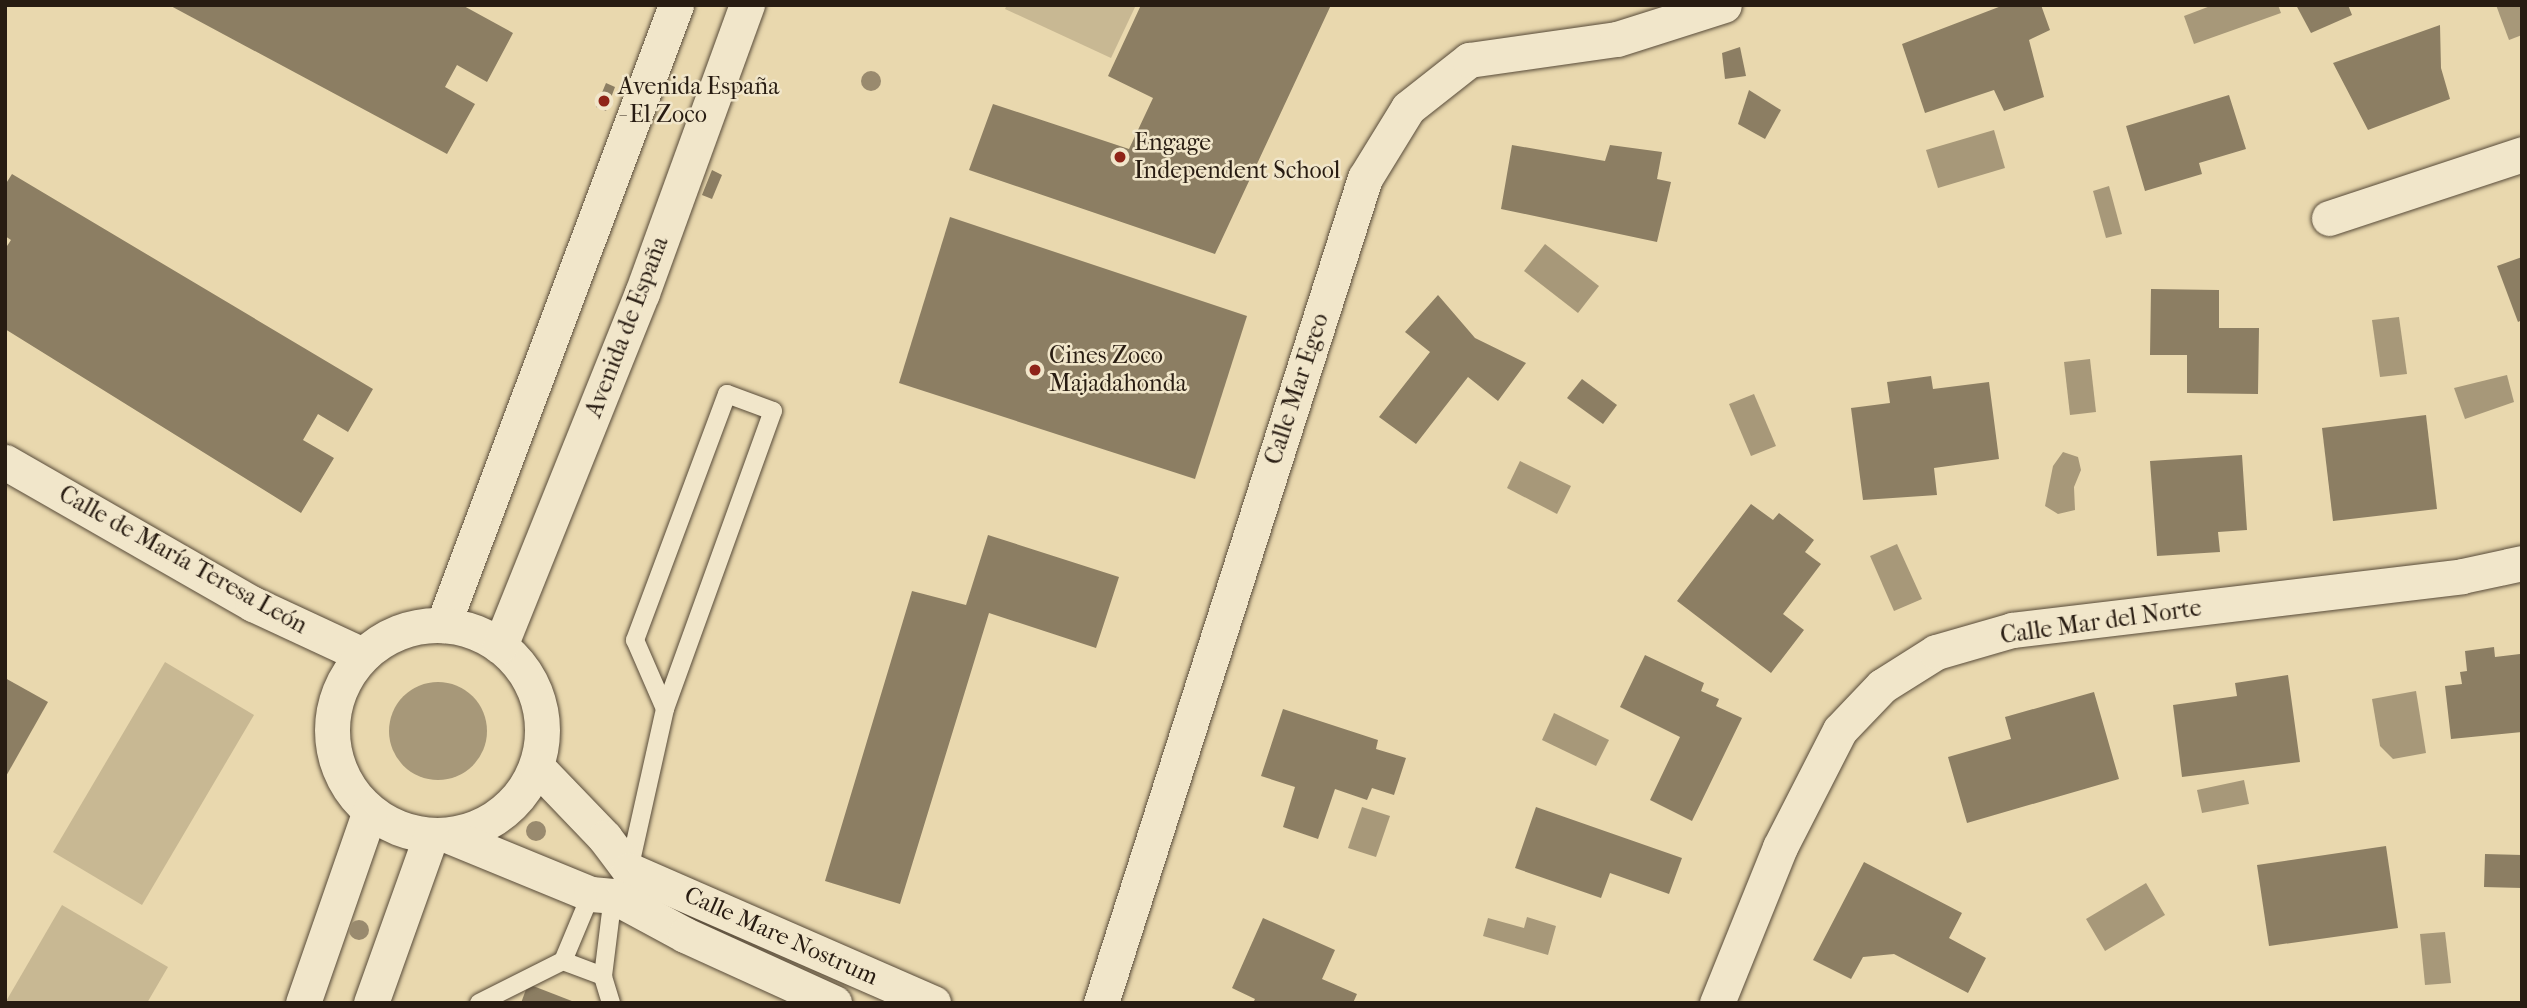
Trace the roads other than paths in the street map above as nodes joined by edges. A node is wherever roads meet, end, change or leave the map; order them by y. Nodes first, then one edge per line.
1 (676, 5) edge
2 (747, 5) edge
3 (1724, 5) edge
4 (2522, 154) edge
5 (2329, 218) dead end
6 (5, 462) edge
7 (2522, 564) edge
8 (443, 625) junction
9 (500, 646) junction
10 (363, 655) junction
11 (665, 709) junction
12 (537, 766) junction
13 (370, 811) junction
14 (439, 835) junction
15 (611, 887) junction
16 (564, 961) junction
17 (603, 976) junction
18 (303, 1003) edge
19 (371, 1003) edge
20 (479, 1003) edge
21 (611, 1003) edge
22 (834, 1003) edge
23 (933, 1003) edge
24 (1101, 1003) edge
25 (1717, 1003) edge

1 - 8 street
2 - 9 street, Avenida de España
3 - 24 street, Calle Mar Egeo
4 - 5 street
6 - 10 street, Calle de María Teresa León
7 - 25 street, Calle Mar del Norte
8 - 9 street
8 - 10 street
9 - 12 street
10 - 13 street
11 - 11 lane
11 - 15 lane
12 - 14 street
12 - 15 street
13 - 14 street
13 - 18 street
14 - 15 street, Calle Mare Nostrum
14 - 19 street
15 - 16 lane
15 - 17 lane
15 - 22 street, Calle Mare Nostrum
15 - 23 street, Calle Mare Nostrum
16 - 17 lane
16 - 20 lane
17 - 21 lane

